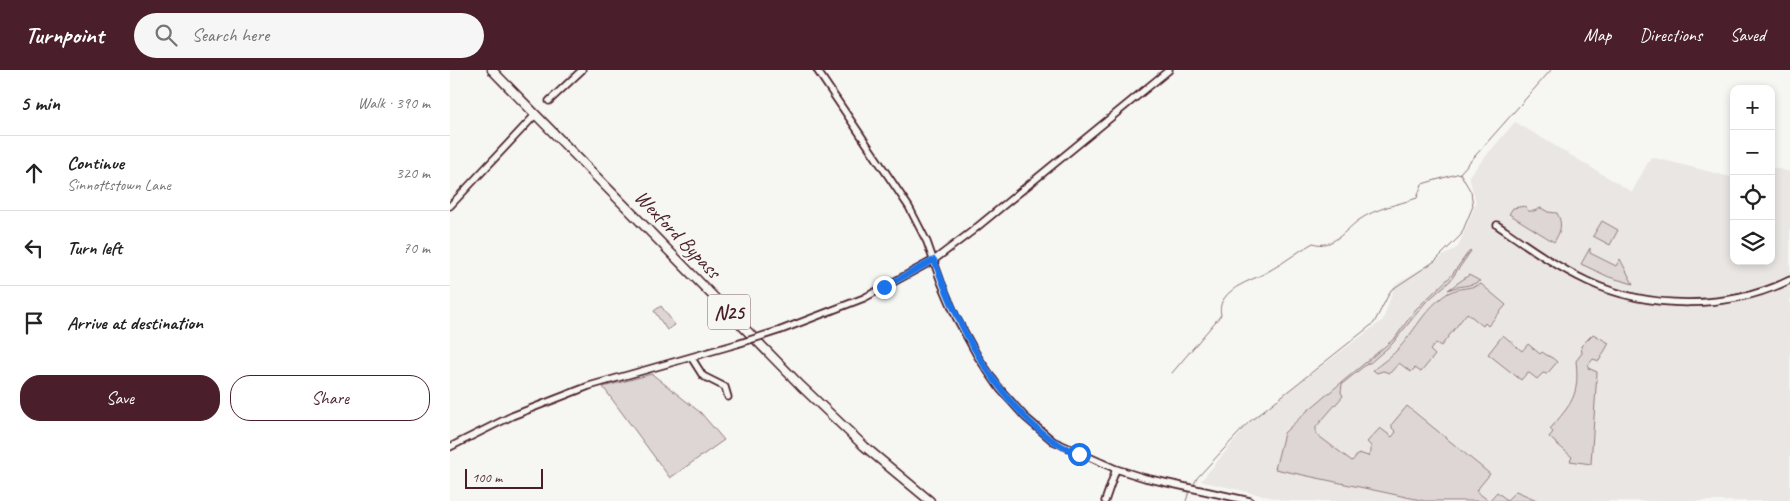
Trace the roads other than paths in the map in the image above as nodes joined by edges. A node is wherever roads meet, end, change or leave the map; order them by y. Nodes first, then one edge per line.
1 (492, 70) edge
2 (582, 70) edge
3 (816, 70) edge
4 (1169, 70) edge
5 (548, 101) dead end
6 (536, 114) junction
7 (450, 206) edge
8 (1497, 225) dead end
9 (934, 260) junction
10 (1790, 280) edge
11 (691, 357) junction
12 (728, 396) dead end
13 (450, 446) edge
14 (1116, 469) junction
15 (930, 501) edge
16 (1105, 501) edge
17 (1250, 501) edge

1 - 6 highway, Wexford Bypass / N25
2 - 5 street
3 - 9 street
4 - 9 street
6 - 7 street
6 - 15 highway, Wexford Bypass / N25
8 - 10 street
9 - 11 street, bridge
9 - 14 street
11 - 12 street
11 - 13 street
14 - 16 street
14 - 17 street

